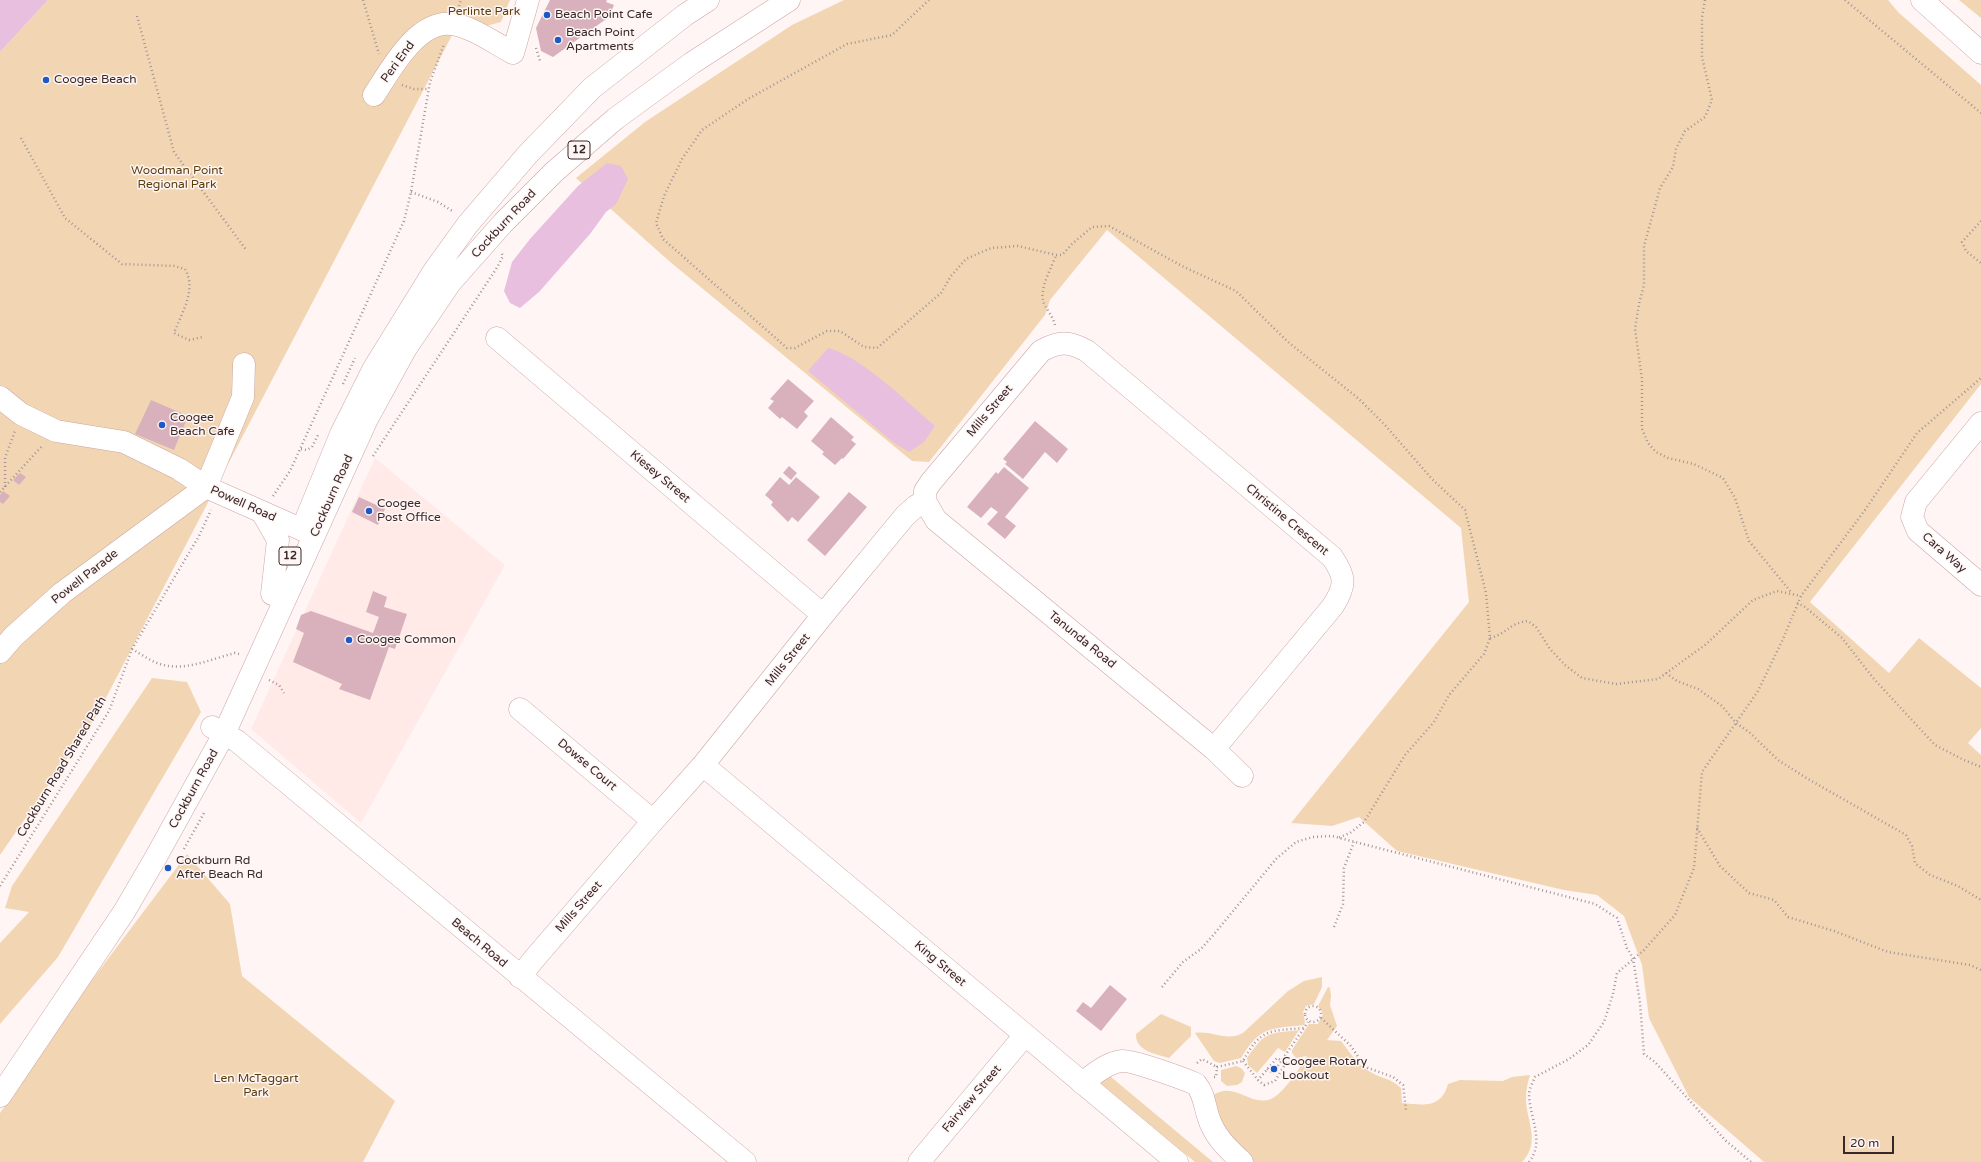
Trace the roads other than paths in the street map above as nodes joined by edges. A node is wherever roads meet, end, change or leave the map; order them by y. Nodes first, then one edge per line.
1 (528, 0) edge
2 (708, 0) edge
3 (789, 0) edge
4 (1922, 0) edge
5 (1981, 53) edge
6 (374, 95) dead end
7 (497, 338) dead end
8 (1055, 344) joint
9 (244, 364) dead end
10 (0, 397) edge
11 (1981, 423) edge
12 (206, 487) junction
13 (925, 501) junction
14 (176, 509) joint
15 (262, 512) junction
16 (308, 533) junction
17 (1981, 585) edge
18 (272, 594) junction
19 (823, 615) junction
20 (0, 652) edge
21 (520, 709) dead end
22 (218, 730) junction
23 (1214, 749) junction
24 (703, 765) junction
25 (1242, 776) dead end
26 (653, 821) junction
27 (520, 978) junction
28 (1025, 1035) junction
29 (0, 1079) edge
30 (1083, 1084) junction
31 (0, 1096) edge
32 (745, 1162) edge
33 (919, 1162) edge
34 (1177, 1162) edge
35 (1242, 1162) edge

1 - 6 street, Peri End
2 - 16 street, Cockburn Road / 12
3 - 16 street, Cockburn Road / 12
4 - 5 street
7 - 19 street, Kiesey Street
8 - 13 street, Mills Street
8 - 23 street, Christine Crescent
9 - 12 street
10 - 12 street
11 - 17 street, Cara Way
12 - 14 street, Powell Road
12 - 15 street, Powell Road
13 - 19 street, Mills Street
13 - 23 street, Tanunda Road
14 - 20 street, Powell Parade
15 - 16 street, Powell Road
15 - 18 street
16 - 18 street, Cockburn Road / 12
16 - 22 street, Cockburn Road / 12
18 - 22 street, Cockburn Road / 12
19 - 24 street, Mills Street
21 - 26 street, Dowse Court
22 - 27 street, Beach Road
22 - 29 street, Cockburn Road / 12
22 - 31 street, Cockburn Road / 12
23 - 25 street, Tanunda Road
24 - 26 street, Mills Street
24 - 28 street, King Street
26 - 27 street, Mills Street
27 - 32 street, Beach Road
28 - 30 street, King Street
28 - 33 street, Fairview Street
30 - 34 street, King Street
30 - 35 street

